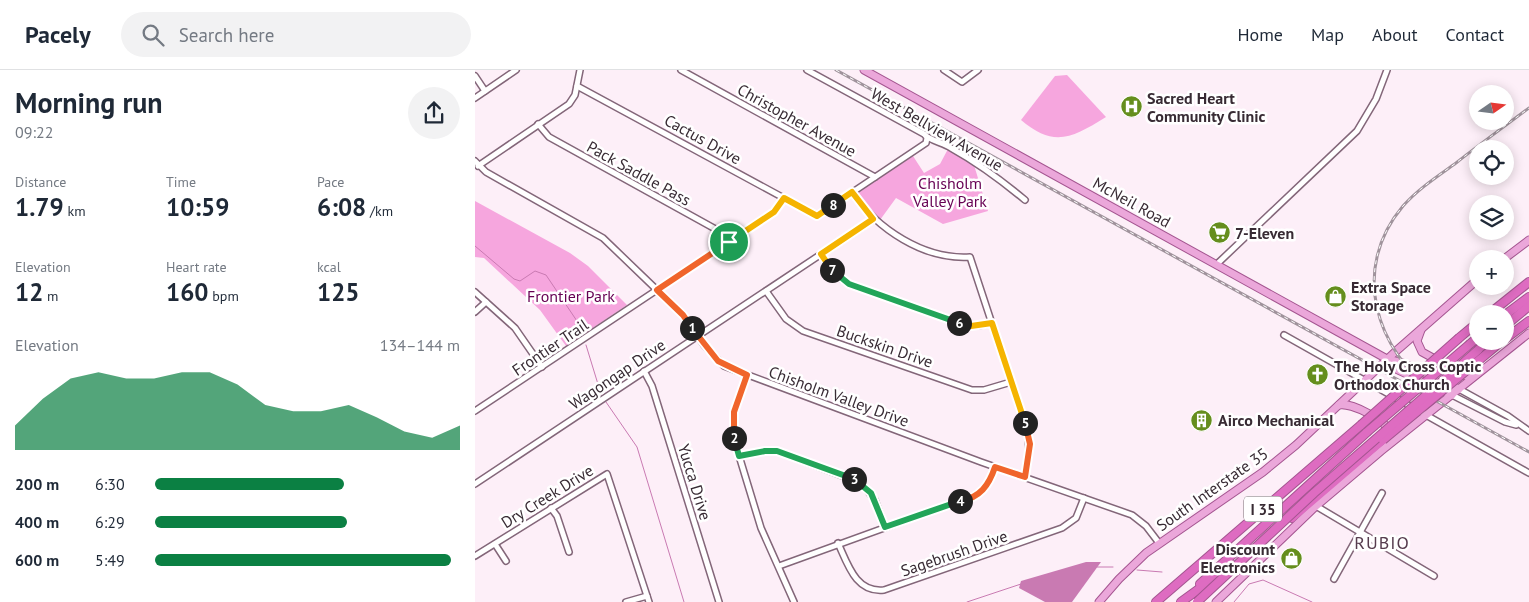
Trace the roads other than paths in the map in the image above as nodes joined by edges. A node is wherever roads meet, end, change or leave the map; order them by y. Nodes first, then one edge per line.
1 (516, 70) edge
2 (580, 70) edge
3 (681, 70) edge
4 (807, 70) edge
5 (864, 70) edge
6 (944, 70) edge
7 (978, 70) edge
8 (1387, 70) edge
9 (475, 76) edge
10 (577, 86) junction
11 (485, 91) junction
12 (475, 98) edge
13 (538, 124) junction
14 (927, 138) junction
15 (477, 163) edge
16 (875, 177) junction
17 (852, 192) junction
18 (784, 198) junction
19 (1025, 200) dead end
20 (873, 219) junction
21 (1529, 240) edge
22 (729, 242) junction
23 (1514, 251) edge
24 (821, 254) junction
25 (1217, 264) junction
26 (1529, 282) edge
27 (1469, 287) edge
28 (657, 290) junction
29 (766, 291) junction
30 (475, 292) edge
31 (1529, 297) edge
32 (486, 302) junction
33 (1500, 305) edge
34 (1529, 306) edge
35 (1514, 308) edge
36 (475, 312) edge
37 (1514, 318) edge
38 (1529, 321) edge
39 (992, 323) junction
40 (1423, 327) junction
41 (1469, 330) edge
42 (1514, 332) edge
43 (1529, 333) edge
44 (1284, 335) dead end
45 (697, 336) junction
46 (1469, 345) edge
47 (1478, 350) edge
48 (1491, 350) edge
49 (1387, 359) junction
50 (542, 368) junction
51 (644, 371) junction
52 (1479, 373) junction
53 (747, 375) junction
54 (1363, 381) junction
55 (1011, 382) junction
56 (1459, 389) junction
57 (1452, 395) junction
58 (1339, 405) junction
59 (475, 411) edge
60 (1425, 417) junction
61 (1519, 426) junction
62 (1529, 431) edge
63 (1381, 451) junction
64 (739, 456) junction
65 (995, 467) junction
66 (1529, 473) edge
67 (1025, 477) junction
68 (475, 484) edge
69 (1382, 493) dead end
70 (1084, 498) junction
71 (1316, 506) junction
72 (551, 508) junction
73 (885, 527) junction
74 (1359, 533) junction
75 (838, 543) junction
76 (1159, 543) junction
77 (495, 544) junction
78 (569, 552) dead end
79 (475, 556) edge
80 (506, 561) dead end
81 (779, 566) junction
82 (1434, 576) dead end
83 (1334, 579) dead end
84 (1165, 594) junction
85 (648, 599) edge
86 (626, 602) edge
87 (719, 602) edge
88 (794, 602) edge
89 (1099, 602) edge
90 (1152, 602) edge
91 (1156, 602) edge
92 (1181, 602) edge
93 (1197, 602) edge
94 (1216, 602) edge

1 - 11 street
2 - 10 street
3 - 16 street, Christopher Avenue
4 - 14 street, West Bellview Avenue
5 - 25 main road, McNeil Road
6 - 7 street
8 - 25 street
9 - 11 street
10 - 13 street
10 - 18 street, Cactus Drive
11 - 12 street
13 - 15 street
13 - 22 street, Pack Saddle Pass
14 - 16 street
14 - 19 street, West Bellview Avenue
15 - 28 street, Chisholm Valley Drive
16 - 17 street
17 - 18 street, Cactus Drive
17 - 20 street
18 - 22 street, Frontier Trail
20 - 24 street, Wagongap Drive
20 - 39 street
21 - 23 main road
22 - 28 street, Frontier Trail
24 - 29 street, Wagongap Drive
24 - 39 street
25 - 49 main road, McNeil Road
26 - 33 highway
27 - 40 main road, South Interstate 35
28 - 45 street, Chisholm Valley Drive
28 - 50 street, Frontier Trail
29 - 45 street, Wagongap Drive
29 - 55 street, Buckskin Drive
30 - 32 street
31 - 35 highway
32 - 36 street
32 - 50 street
34 - 37 highway
38 - 42 highway
39 - 55 street
40 - 49 main road, South Interstate 35
40 - 52 main road
41 - 84 highway, I 35, bridge
43 - 52 main road
44 - 54 street
45 - 51 street, Wagongap Drive
45 - 53 street, Chisholm Valley Drive
46 - 92 highway, I 35, bridge
47 - 93 highway, bridge
48 - 92 highway, bridge
49 - 54 main road, South Interstate 35
49 - 56 main road, McNeil Road
49 - 57 main road, McNeil Road
50 - 59 street, Frontier Trail
51 - 68 street, Wagongap Drive
51 - 87 street, Yucca Drive
52 - 56 main road
53 - 64 street
53 - 65 street, Chisholm Valley Drive
54 - 58 main road, South Interstate 35
54 - 60 street
55 - 67 street
56 - 57 main road
56 - 61 street
57 - 60 main road
57 - 61 street
58 - 63 main road
58 - 76 main road, South Interstate 35
60 - 63 main road
60 - 66 street
61 - 62 street
63 - 71 main road
64 - 73 street
64 - 81 street
65 - 67 street, Chisholm Valley Drive
65 - 73 street
67 - 70 street, Chisholm Valley Drive
69 - 74 street
70 - 75 street, Sagebrush Drive
70 - 76 street, Chisholm Valley Drive
71 - 74 street
71 - 94 main road
72 - 77 street, Dry Creek Drive
72 - 78 street
72 - 85 street, Dry Creek Drive
73 - 75 street
74 - 82 street
74 - 83 street
75 - 81 street
76 - 89 main road, South Interstate 35
77 - 79 street, Dry Creek Drive
77 - 80 street
81 - 88 street
84 - 90 highway
84 - 91 highway, I 35
85 - 86 street

